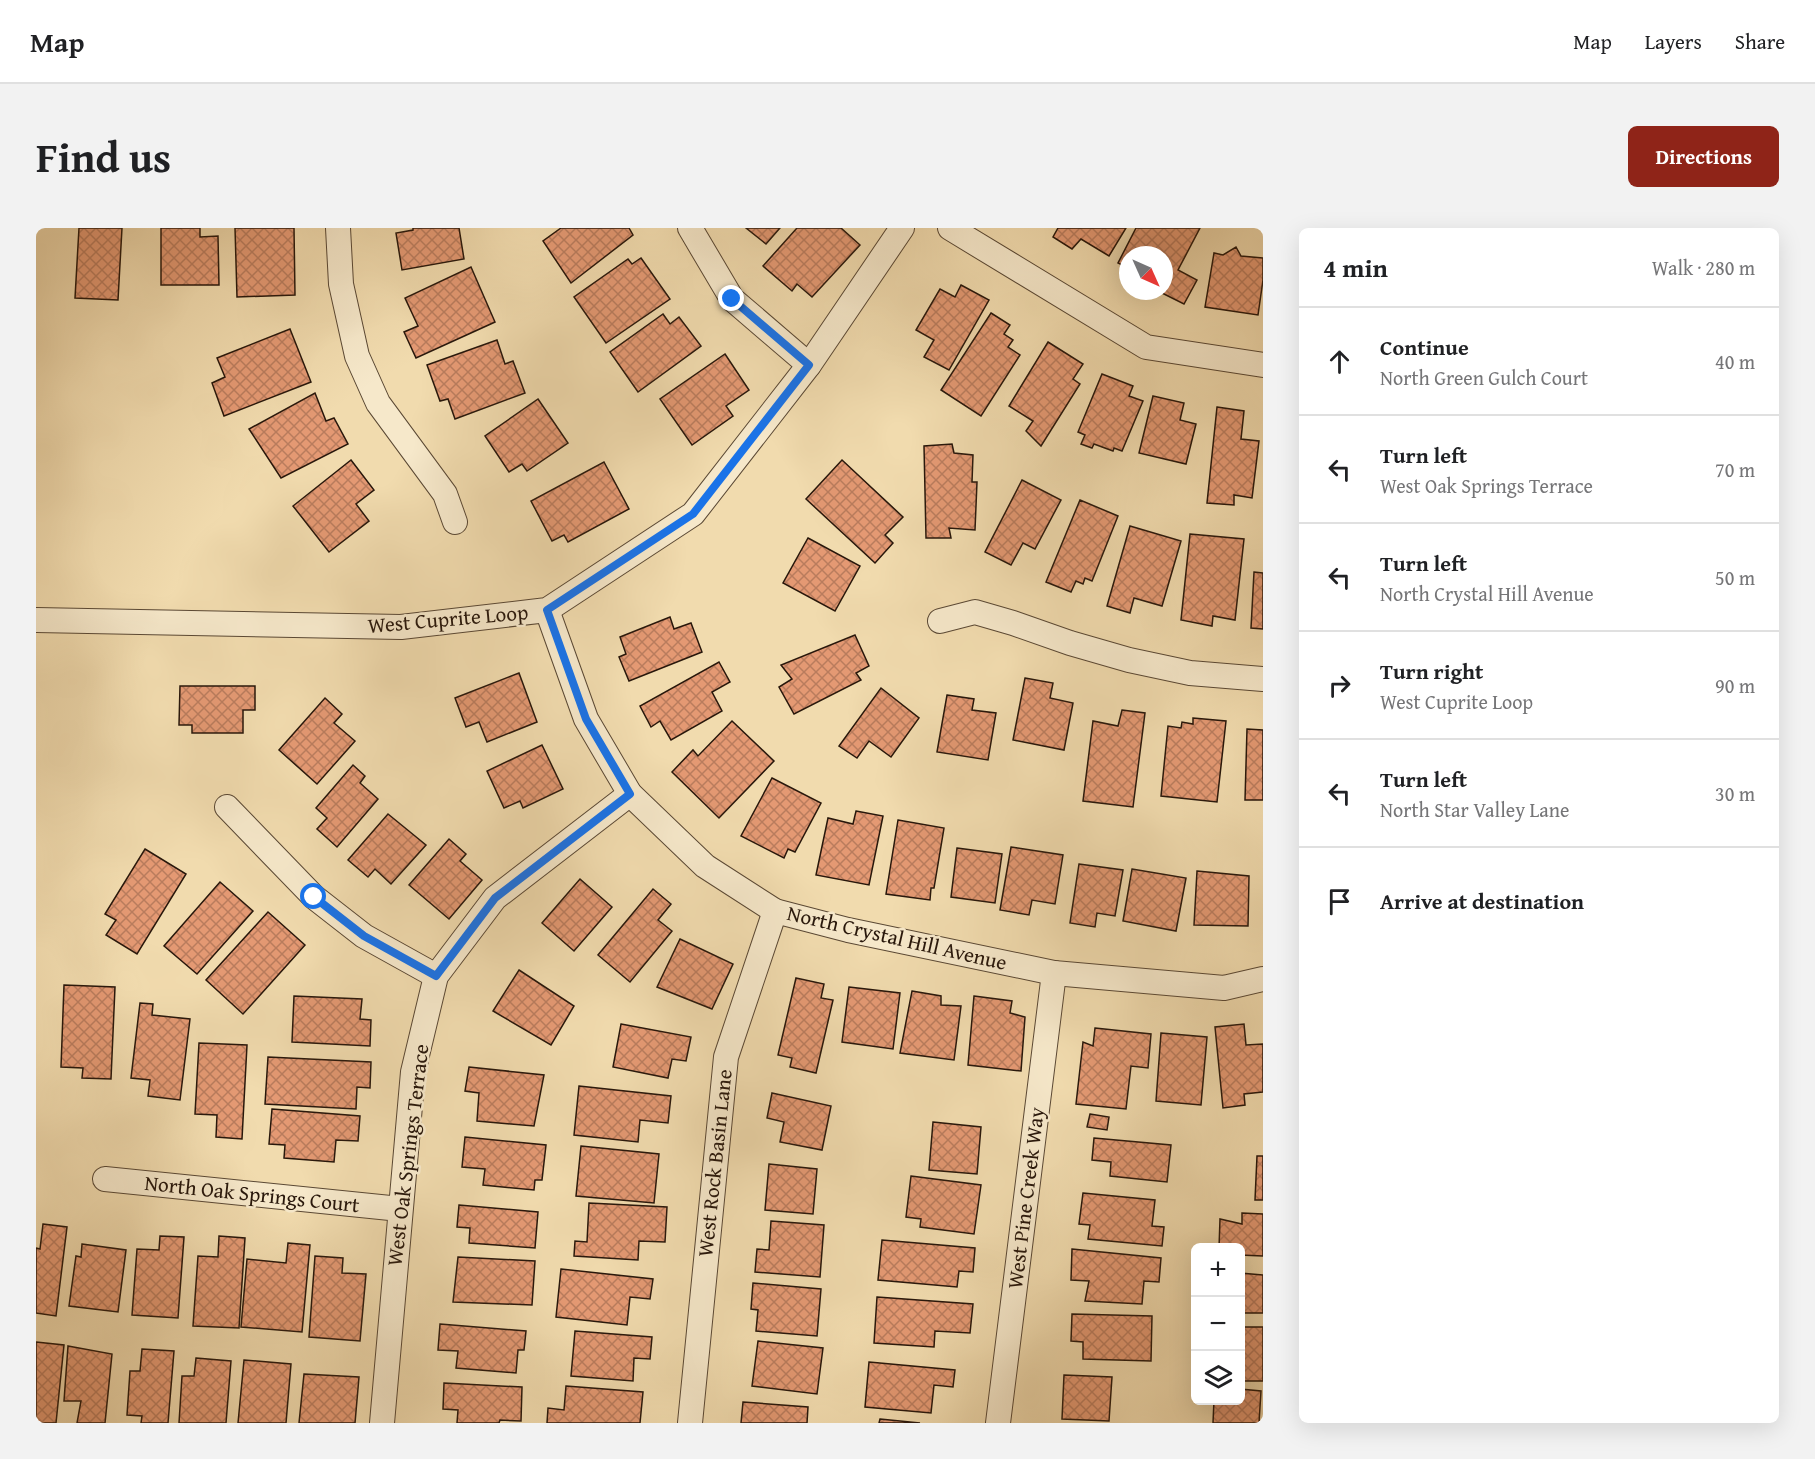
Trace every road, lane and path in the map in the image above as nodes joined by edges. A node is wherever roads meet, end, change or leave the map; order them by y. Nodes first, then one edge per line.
1 (338, 228) edge
2 (690, 228) edge
3 (902, 228) edge
4 (950, 228) edge
5 (809, 365) junction
6 (1263, 365) edge
7 (455, 522) dead end
8 (547, 610) junction
9 (36, 620) edge
10 (940, 621) dead end
11 (1263, 679) edge
12 (630, 794) junction
13 (227, 807) dead end
14 (775, 911) junction
15 (1054, 973) junction
16 (436, 976) junction
17 (1263, 979) edge
18 (105, 1179) dead end
19 (400, 1209) junction
20 (382, 1423) edge
21 (690, 1423) edge
22 (998, 1423) edge

1 - 7 street
2 - 5 street
3 - 5 street, West Cuprite Loop
4 - 6 street
5 - 8 street, West Cuprite Loop
8 - 9 street, West Cuprite Loop
8 - 12 street, North Crystal Hill Avenue
10 - 11 street
12 - 14 street, North Crystal Hill Avenue
12 - 16 street, West Oak Springs Terrace
13 - 16 street
14 - 15 street, North Crystal Hill Avenue
14 - 21 street, West Rock Basin Lane
15 - 17 street, North Crystal Hill Avenue
15 - 22 street, West Pine Creek Way
16 - 19 street, West Oak Springs Terrace
18 - 19 street, North Oak Springs Court
19 - 20 street, West Oak Springs Terrace

